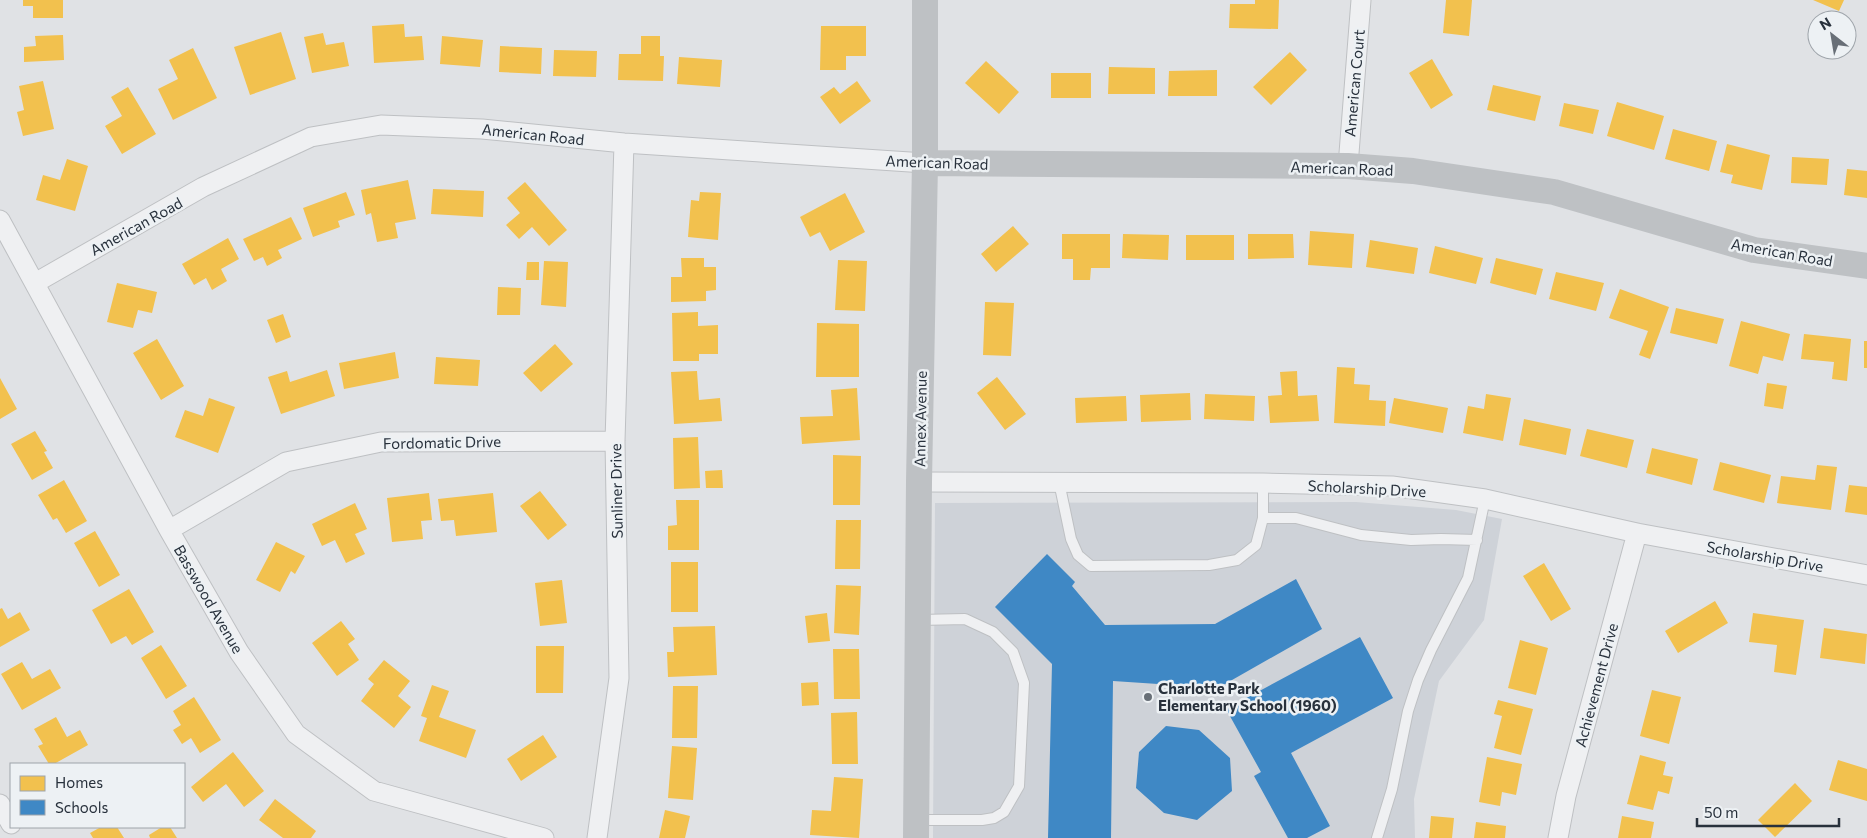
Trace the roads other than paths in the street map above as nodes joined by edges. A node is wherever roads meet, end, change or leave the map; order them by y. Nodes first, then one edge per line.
1 (925, 0) edge
2 (1361, 0) edge
3 (624, 143) junction
4 (925, 163) junction
5 (1348, 166) junction
6 (0, 220) edge
7 (1867, 266) edge
8 (35, 283) junction
9 (615, 441) junction
10 (919, 482) junction
11 (1059, 482) junction
12 (1263, 483) junction
13 (1485, 499) junction
14 (1263, 518) junction
15 (169, 530) junction
16 (1637, 533) junction
17 (1476, 540) junction
18 (1867, 575) edge
19 (919, 620) junction
20 (0, 804) edge
21 (10, 822) edge
22 (916, 829) edge
23 (544, 838) edge
24 (597, 838) edge
25 (1377, 838) edge
26 (1558, 838) edge

1 - 4 street, Annex Avenue
2 - 5 street, American Court
3 - 4 street, American Road
3 - 8 street, American Road
3 - 9 street, Sunliner Drive
4 - 5 street, American Road
4 - 10 street, Annex Avenue
5 - 7 street, American Road
6 - 8 street, Basswood Avenue
8 - 15 street, Basswood Avenue
9 - 15 street, Fordomatic Drive
9 - 24 street, Sunliner Drive
10 - 11 street, Scholarship Drive
10 - 19 street, Annex Avenue
11 - 12 street, Scholarship Drive
11 - 14 lane
12 - 13 street, Scholarship Drive
12 - 14 lane
13 - 16 street, Scholarship Drive
13 - 17 lane
14 - 17 lane
15 - 23 street, Basswood Avenue
16 - 18 street, Scholarship Drive
16 - 26 street, Achievement Drive
17 - 25 lane
19 - 22 street, Annex Avenue
19 - 22 lane
20 - 21 street

